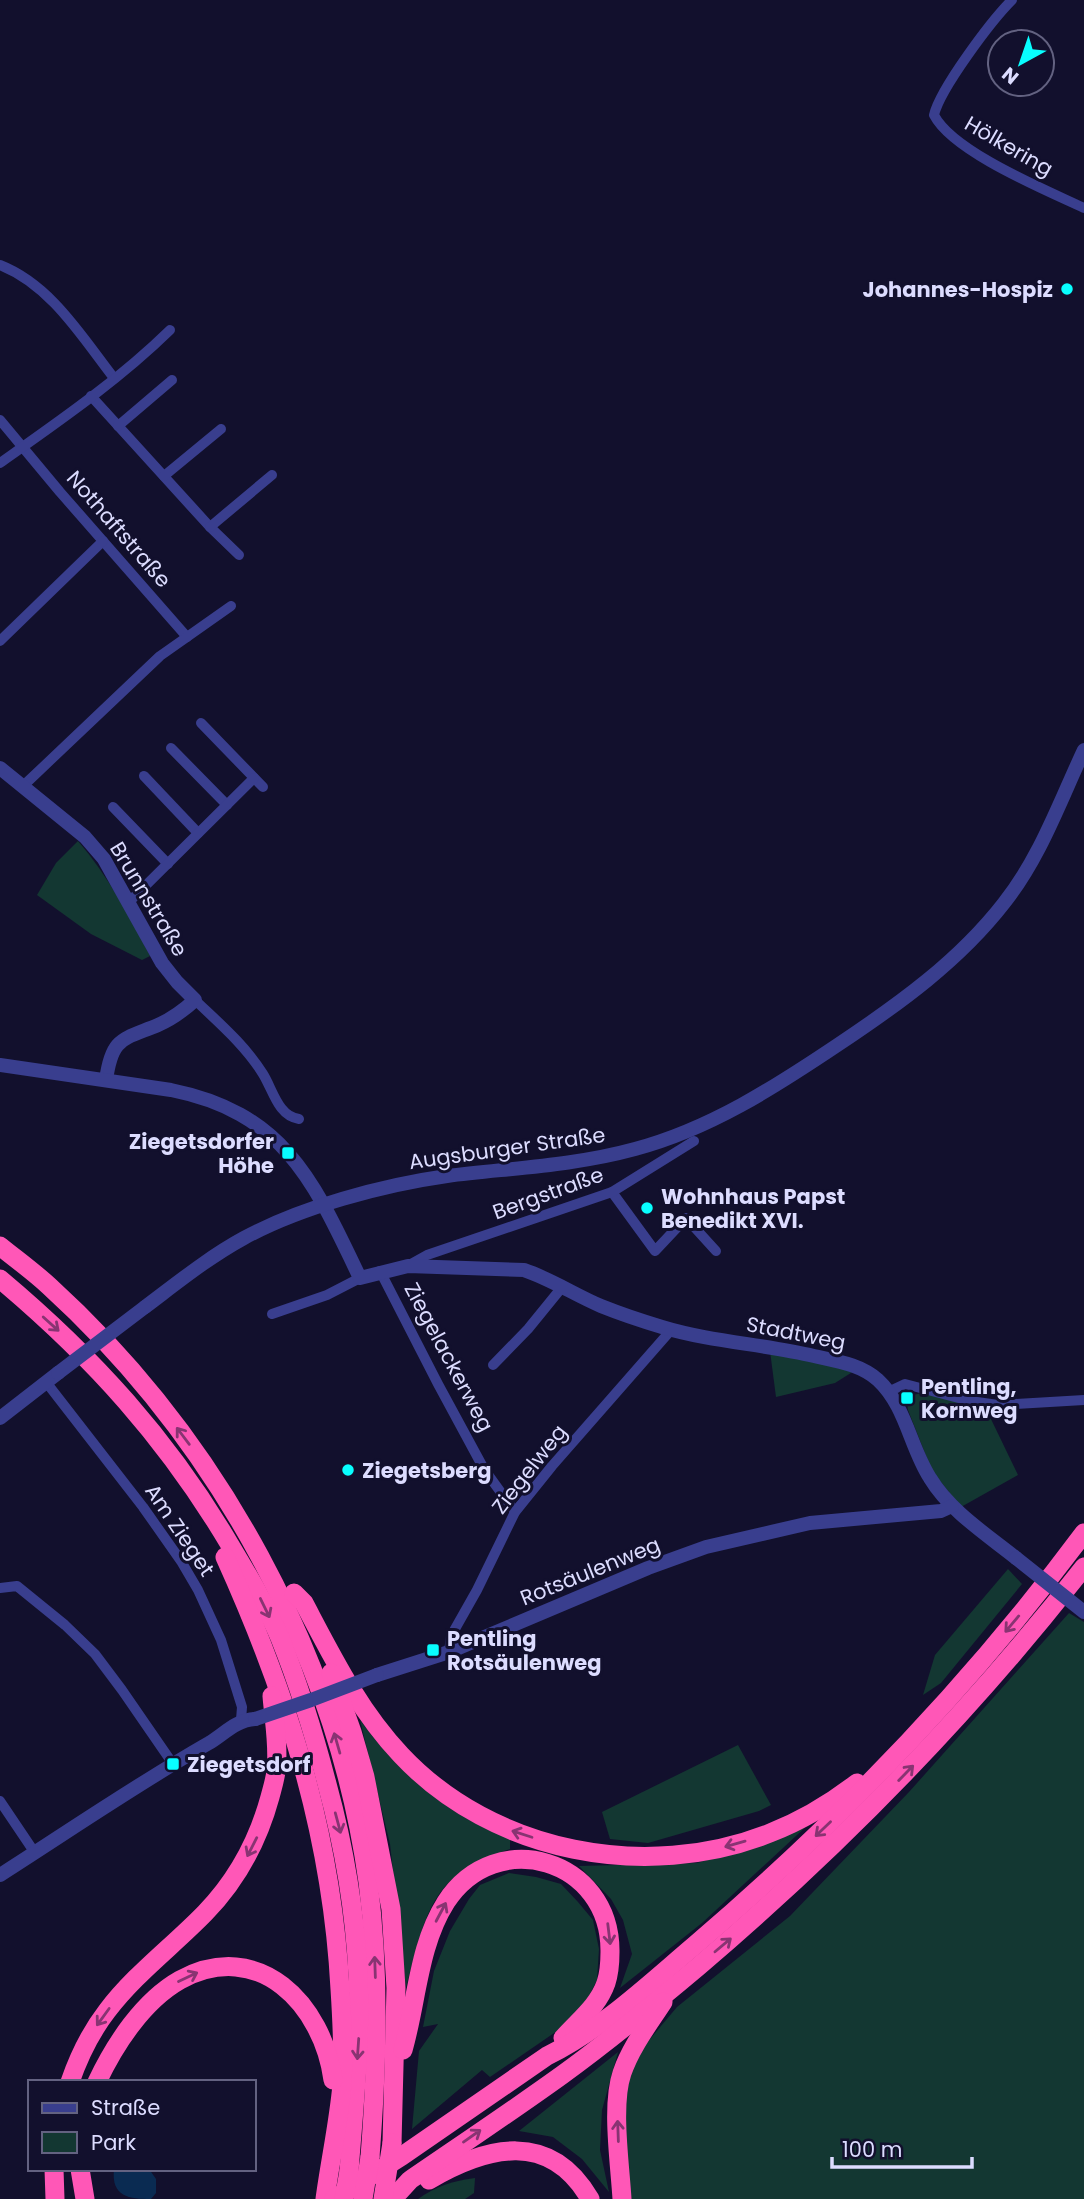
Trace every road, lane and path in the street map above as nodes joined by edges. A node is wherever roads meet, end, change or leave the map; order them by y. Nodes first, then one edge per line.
1 (1012, 0) edge
2 (1084, 208) edge
3 (0, 265) edge
4 (170, 330) dead end
5 (114, 378) junction
6 (172, 380) dead end
7 (91, 396) junction
8 (0, 420) edge
9 (118, 426) junction
10 (222, 429) dead end
11 (22, 447) junction
12 (0, 463) edge
13 (272, 475) dead end
14 (164, 476) junction
15 (210, 527) junction
16 (103, 541) junction
17 (239, 555) dead end
18 (231, 606) dead end
19 (187, 637) junction
20 (0, 641) edge
21 (201, 723) dead end
22 (171, 748) dead end
23 (1084, 750) edge
24 (0, 768) edge
25 (144, 776) dead end
26 (254, 778) junction
27 (22, 787) junction
28 (263, 787) dead end
29 (227, 805) junction
30 (113, 807) dead end
31 (198, 833) junction
32 (168, 864) junction
33 (129, 902) junction
34 (195, 1000) junction
35 (0, 1065) edge
36 (106, 1080) junction
37 (299, 1119) dead end
38 (694, 1141) dead end
39 (612, 1192) junction
40 (325, 1205) junction
41 (0, 1246) edge
42 (716, 1251) dead end
43 (408, 1266) junction
44 (380, 1271) junction
45 (359, 1278) junction
46 (0, 1279) edge
47 (563, 1286) junction
48 (272, 1314) dead end
49 (672, 1329) junction
50 (493, 1365) dead end
51 (46, 1382) junction
52 (888, 1392) junction
53 (1084, 1400) edge
54 (0, 1418) edge
55 (193, 1486) junction
56 (222, 1492) junction
57 (952, 1506) junction
58 (515, 1512) junction
59 (1084, 1533) edge
60 (1084, 1567) edge
61 (0, 1588) edge
62 (294, 1593) junction
63 (1084, 1612) edge
64 (449, 1652) junction
65 (268, 1661) junction
66 (248, 1719) junction
67 (906, 1746) junction
68 (173, 1764) junction
69 (0, 1801) edge
70 (35, 1853) junction
71 (0, 1875) edge
72 (671, 1990) junction
73 (547, 2056) junction
74 (395, 2071) junction
75 (71, 2080) edge
76 (98, 2080) edge
77 (333, 2139) junction
78 (54, 2171) edge
79 (80, 2171) edge
80 (328, 2195) edge
81 (390, 2197) edge
82 (55, 2199) edge
83 (85, 2199) edge
84 (344, 2199) edge
85 (363, 2199) edge
86 (590, 2199) edge
87 (622, 2199) edge

1 - 2 street, Hölkering
3 - 5 street
4 - 5 street
5 - 7 street
6 - 9 street
7 - 9 street
7 - 11 street
8 - 11 street, Nothaftstraße
9 - 14 street
10 - 14 street
11 - 12 street
11 - 16 street, Nothaftstraße
13 - 15 street
14 - 15 street
15 - 17 street
16 - 19 street, Nothaftstraße
16 - 20 street
18 - 19 street
19 - 27 street
21 - 26 street
22 - 29 street
23 - 40 street, Augsburger Straße
24 - 27 street, Brunnstraße
25 - 31 street
26 - 28 street
26 - 29 street
27 - 33 street, Brunnstraße
29 - 31 street
30 - 32 street
31 - 32 street
32 - 33 street
33 - 34 street, Brunnstraße
34 - 36 street
34 - 37 street, Brunnstraße
35 - 36 street
36 - 40 street
38 - 39 street, Bergstraße
39 - 42 street
39 - 43 street, Bergstraße
40 - 45 street
40 - 51 street, Augsburger Straße, bridge
56 -> 41 highway
43 - 44 street, Stadtweg
43 - 47 street, Stadtweg
44 - 45 street, Ziegelackerweg
44 - 58 street, Ziegelackerweg
45 - 48 street
46 -> 55 highway
47 - 49 street, Stadtweg
47 - 50 street
49 - 52 street, Stadtweg
49 - 58 street, Ziegelweg
51 - 54 street, Augsburger Straße
51 - 66 street, Am Zieget
52 - 53 street
52 - 57 street, Stadtweg
55 - 65 highway
55 -> 84 highway, bridge
56 - 62 highway
85 -> 56 highway, bridge
57 - 63 street, Stadtweg, bridge
57 - 64 street, Rotsäulenweg
58 - 64 street, Ziegelweg
59 -> 67 highway
72 -> 60 highway
61 - 68 street
67 -> 62 highway
62 - 74 highway
64 - 66 street, Rotsäulenweg, bridge
65 -> 75 highway
65 - 77 highway
66 - 68 street, Rotsäulenweg
67 -> 73 highway
68 - 70 street, Rotsäulenweg
69 - 70 street
70 - 71 street, Rotsäulenweg
81 -> 72 highway
87 -> 72 highway
74 -> 73 highway
73 - 80 highway
74 - 81 highway, bridge
76 -> 77 highway
77 - 80 highway
78 - 82 highway
79 - 83 highway
81 - 86 highway

